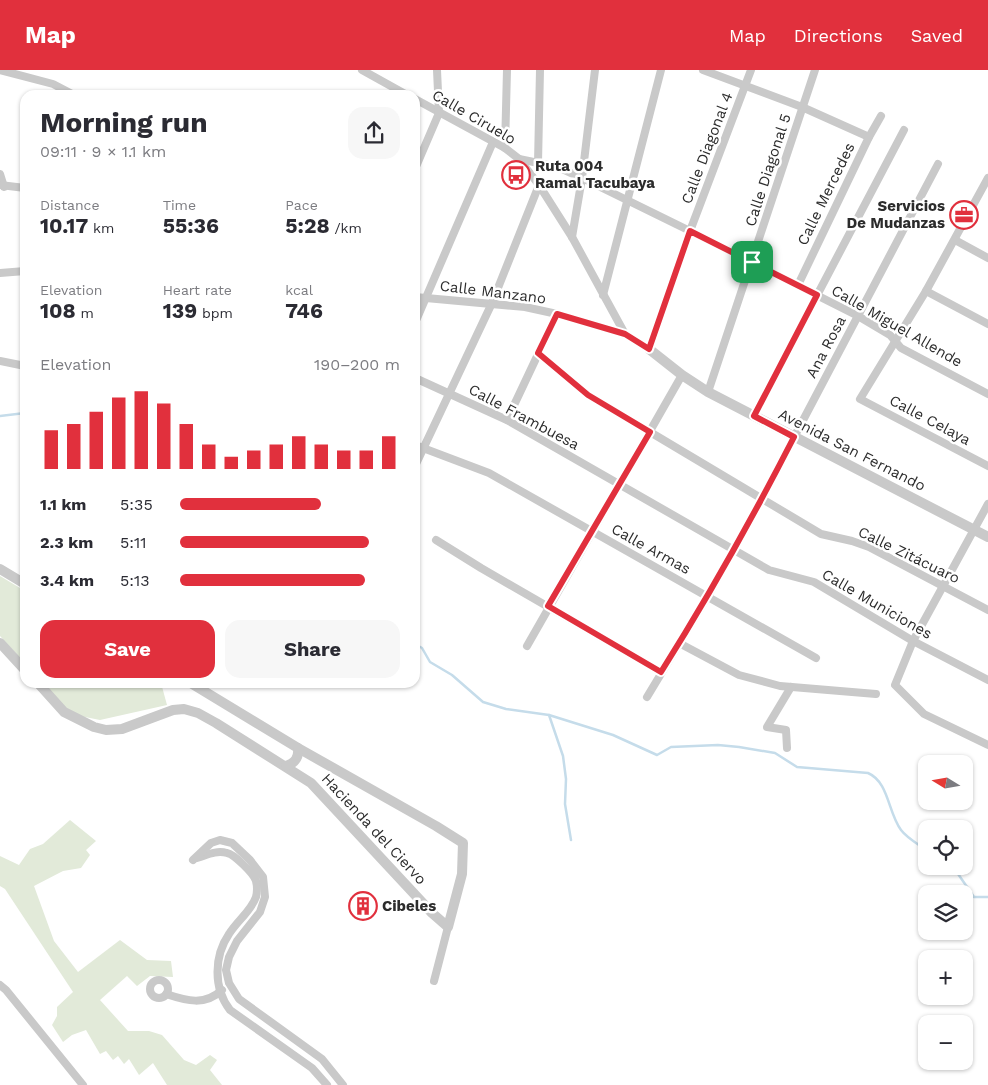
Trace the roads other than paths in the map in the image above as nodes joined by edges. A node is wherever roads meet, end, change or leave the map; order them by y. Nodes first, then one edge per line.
1 (0, 70) edge
2 (362, 70) edge
3 (437, 70) edge
4 (507, 70) edge
5 (540, 70) edge
6 (595, 70) edge
7 (661, 70) edge
8 (703, 70) edge
9 (751, 70) edge
10 (815, 70) edge
11 (371, 73) edge
12 (53, 84) junction
13 (746, 86) junction
14 (54, 90) edge
15 (64, 90) edge
16 (399, 90) edge
17 (420, 102) edge
18 (802, 107) junction
19 (439, 113) junction
20 (881, 116) dead end
21 (904, 130) dead end
22 (869, 137) junction
23 (493, 142) junction
24 (505, 148) junction
25 (420, 157) edge
26 (519, 159) junction
27 (538, 162) junction
28 (938, 164) dead end
29 (0, 174) edge
30 (582, 178) junction
31 (988, 178) edge
32 (539, 185) junction
33 (2, 186) edge
34 (20, 188) edge
35 (986, 188) edge
36 (627, 200) junction
37 (690, 231) junction
38 (572, 237) junction
39 (955, 240) junction
40 (988, 258) edge
41 (752, 262) junction
42 (20, 272) edge
43 (0, 274) edge
44 (798, 285) junction
45 (926, 291) junction
46 (603, 295) junction
47 (817, 295) junction
48 (420, 297) edge
49 (426, 298) junction
50 (492, 303) junction
51 (420, 312) edge
52 (557, 314) junction
53 (858, 316) junction
54 (988, 324) edge
55 (625, 334) junction
56 (895, 342) junction
57 (649, 349) junction
58 (538, 353) junction
59 (0, 361) edge
60 (20, 365) edge
61 (682, 376) junction
62 (420, 380) edge
63 (708, 392) junction
64 (449, 394) junction
65 (988, 394) edge
66 (754, 416) junction
67 (507, 420) junction
68 (650, 432) junction
69 (794, 437) junction
70 (420, 447) edge
71 (424, 449) junction
72 (420, 457) edge
73 (988, 466) edge
74 (619, 484) junction
75 (762, 498) junction
76 (988, 504) edge
77 (974, 530) junction
78 (591, 532) junction
79 (988, 537) edge
80 (436, 540) dead end
81 (733, 550) junction
82 (0, 569) edge
83 (20, 581) edge
84 (943, 586) junction
85 (708, 596) junction
86 (548, 606) junction
87 (988, 610) edge
88 (913, 641) junction
89 (0, 642) edge
90 (680, 643) junction
91 (527, 646) dead end
92 (816, 658) dead end
93 (20, 664) edge
94 (661, 672) junction
95 (988, 680) edge
96 (791, 687) junction
97 (42, 688) edge
98 (199, 688) edge
99 (876, 694) dead end
100 (647, 697) dead end
101 (988, 745) edge
102 (298, 748) junction
103 (787, 748) dead end
104 (286, 766) junction
105 (448, 927) junction
106 (434, 981) dead end
107 (229, 983) junction
108 (0, 985) edge
109 (220, 992) junction
110 (166, 994) dead end
111 (83, 1085) edge
112 (327, 1085) edge
113 (343, 1085) edge

1 - 12 street
2 - 11 street
3 - 19 street
4 - 24 street
5 - 27 street
6 - 30 street
7 - 36 street
8 - 13 street
9 - 13 street, Calle Diagonal 4
10 - 18 street, Calle Diagonal 5
11 - 16 street
12 - 14 street
12 - 15 street
13 - 18 street
13 - 37 street, Calle Diagonal 4
17 - 19 street, Calle Ciruelo
18 - 22 street
18 - 41 street, Calle Diagonal 5
19 - 23 street, Calle Ciruelo
19 - 25 street
20 - 22 street, Calle Mercedes
21 - 47 street
22 - 44 street, Calle Mercedes
23 - 24 street, Calle Ciruelo
23 - 49 street
24 - 26 street, Calle Ciruelo
26 - 27 street, Calle Miguel Allende
26 - 32 street, Avenida San Fernando
27 - 30 street, Calle Miguel Allende
28 - 53 street, Ana Rosa
29 - 33 street
30 - 36 street, Calle Miguel Allende
30 - 38 street
31 - 35 street
32 - 38 street, Avenida San Fernando
32 - 50 street
33 - 34 street
35 - 39 street
36 - 37 street, Calle Miguel Allende
36 - 46 street
37 - 41 street, Calle Miguel Allende
37 - 57 street, Calle Diagonal 4
38 - 46 street, Avenida San Fernando
39 - 40 street
39 - 45 street
41 - 44 street, Calle Miguel Allende
41 - 63 street, Calle Diagonal 5
42 - 43 street
44 - 47 street, Calle Miguel Allende
45 - 54 street
45 - 56 street
46 - 55 street, Avenida San Fernando
47 - 53 street, Calle Miguel Allende
47 - 66 street
48 - 49 street, Calle Manzano
49 - 50 street, Calle Manzano
49 - 51 street
50 - 52 street, Calle Manzano
50 - 64 street
52 - 55 street, Calle Manzano
52 - 58 street
53 - 56 street, Calle Miguel Allende
53 - 69 street, Ana Rosa
55 - 57 street, Avenida San Fernando
56 - 65 street, Calle Miguel Allende
56 - 73 street, Calle Celaya
57 - 61 street, Avenida San Fernando
58 - 67 street
58 - 68 street, Calle Zitácuaro
59 - 60 street
61 - 63 street, Avenida San Fernando
61 - 68 street
62 - 64 street, Calle Frambuesa
63 - 66 street, Avenida San Fernando
64 - 67 street, Calle Frambuesa
64 - 71 street
66 - 69 street, Avenida San Fernando
67 - 74 street, Calle Frambuesa
68 - 74 street
68 - 75 street, Calle Zitácuaro
69 - 75 street, Ana Rosa
69 - 77 street, Avenida San Fernando
70 - 71 street, Calle Armas
71 - 72 street
71 - 78 street, Calle Armas
74 - 78 street
74 - 81 street, Calle Municiones
75 - 81 street, Ana Rosa
75 - 84 street, Calle Zitácuaro
76 - 77 street
77 - 79 street, Avenida San Fernando
77 - 84 street
78 - 85 street, Calle Armas
78 - 86 street
80 - 86 street
81 - 85 street, Ana Rosa
81 - 88 street, Calle Municiones
82 - 83 street
84 - 87 street, Calle Zitácuaro
84 - 88 street
85 - 90 street, Ana Rosa
85 - 92 street, Calle Armas
86 - 91 street
86 - 94 street
88 - 95 street, Calle Municiones
88 - 101 street
89 - 93 street
90 - 94 street, Ana Rosa
90 - 96 street
94 - 100 street, Ana Rosa
96 - 99 street
96 - 103 street
97 - 104 street, Hacienda del Ciervo
98 - 102 street, Hacienda del Ciervo
102 - 104 street
102 - 105 street, Hacienda del Ciervo
104 - 105 street, Hacienda del Ciervo
105 - 106 street, Hacienda del Ciervo
107 - 109 street
107 - 109 street
107 - 113 street
108 - 111 street
109 - 110 street
109 - 112 street

